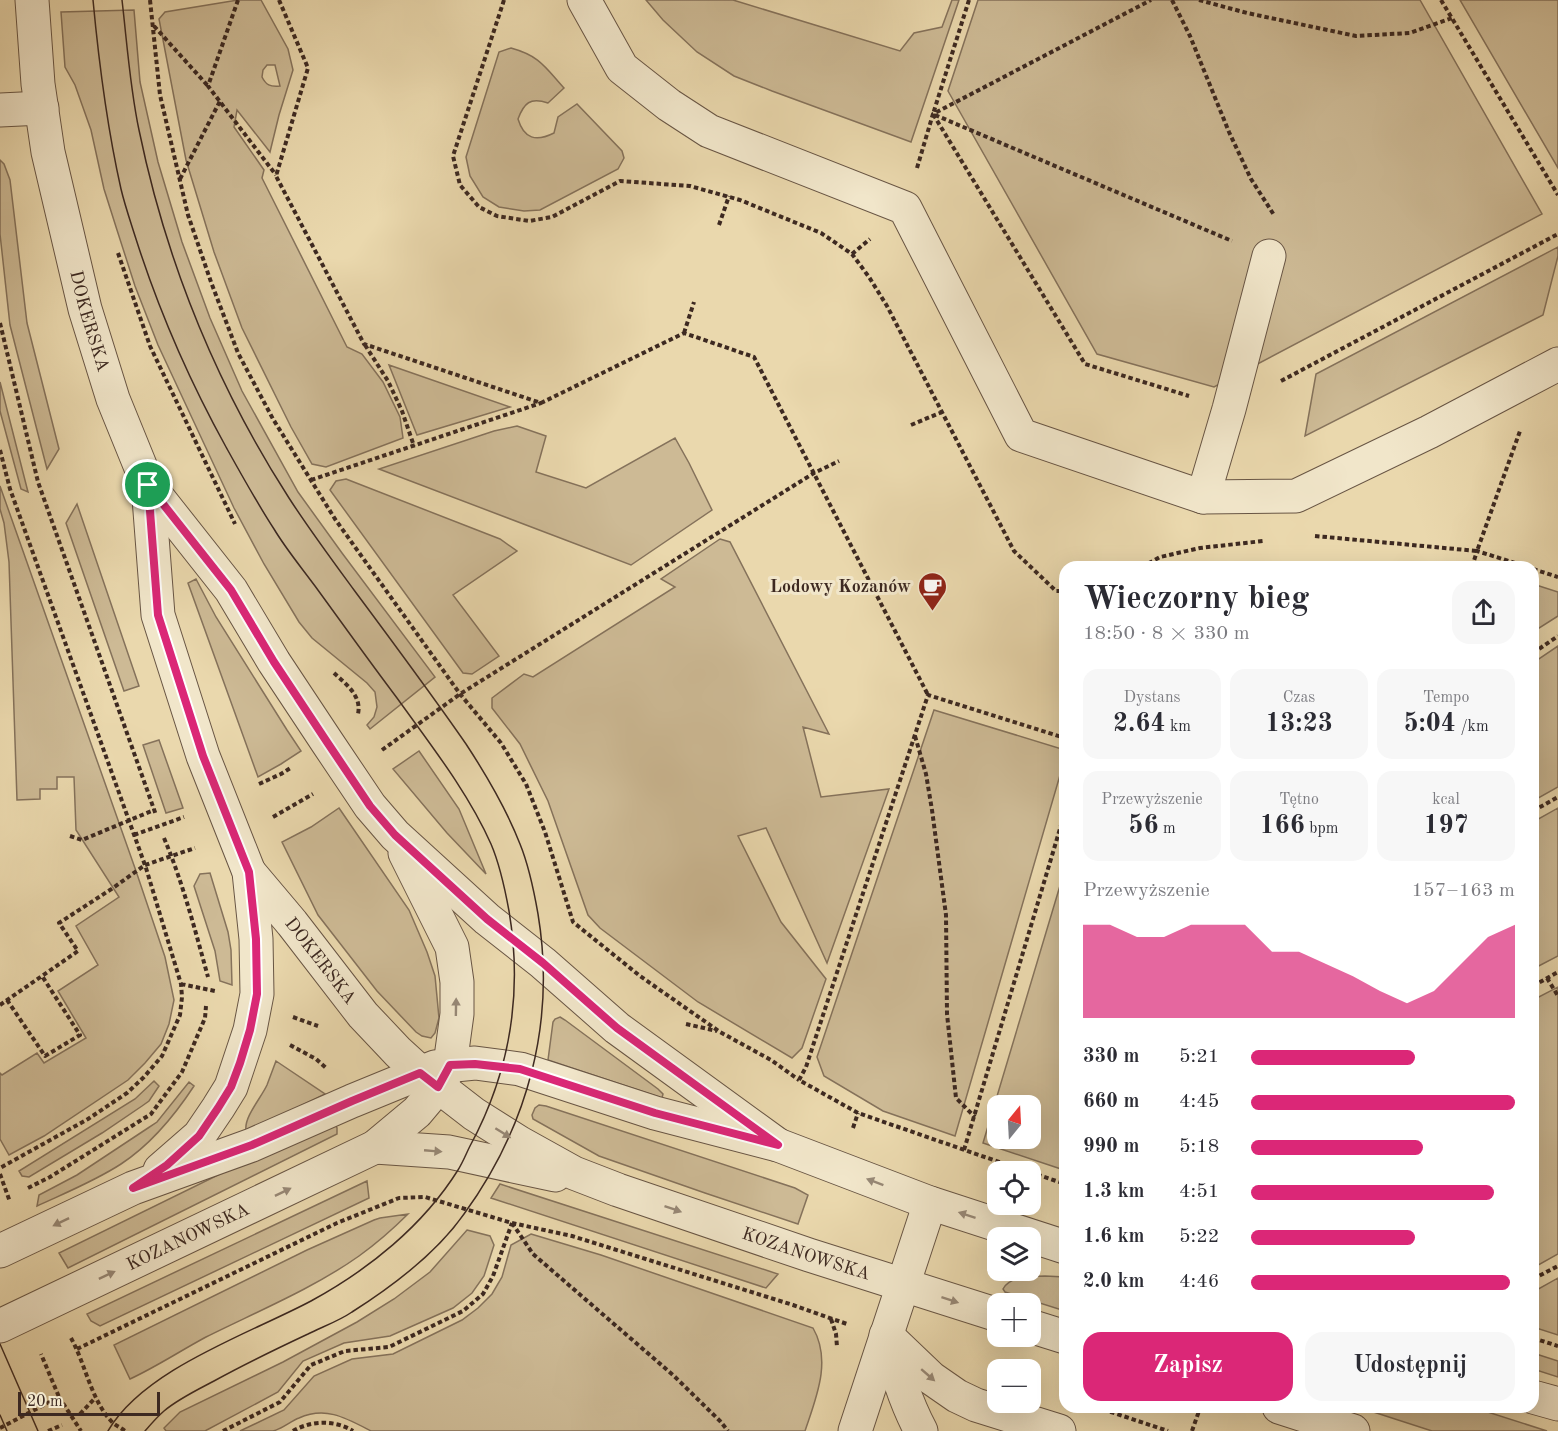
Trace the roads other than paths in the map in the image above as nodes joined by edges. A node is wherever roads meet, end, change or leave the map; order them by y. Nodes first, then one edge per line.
1 (32, 0) edge
2 (584, 0) edge
3 (42, 108) junction
4 (0, 110) edge
5 (1269, 256) road end
6 (1549, 368) edge
7 (148, 485) junction
8 (1203, 497) junction
9 (395, 835) junction
10 (249, 872) junction
11 (393, 1047) joint
12 (436, 1075) junction
13 (778, 1145) junction
14 (375, 1147) junction
15 (133, 1188) junction
16 (618, 1190) junction
17 (930, 1203) junction
18 (1059, 1245) edge
19 (0, 1251) edge
20 (902, 1284) junction
21 (987, 1311) edge
22 (0, 1326) edge
23 (1041, 1329) edge
24 (886, 1335) junction
25 (1059, 1335) edge
26 (1539, 1398) edge
27 (1558, 1404) edge
28 (1298, 1413) edge
29 (855, 1431) edge
30 (921, 1431) edge
31 (1059, 1431) edge
32 (1353, 1431) edge

1 - 3 street
2 - 8 street
3 - 4 street
3 - 7 street, DOKERSKA
5 - 8 street
6 - 8 street
7 - 9 street, DOKERSKA
7 - 10 street, DOKERSKA
12 -> 9 street
9 - 13 street
10 - 11 street, DOKERSKA
10 - 15 street, DOKERSKA
11 - 12 street, KOZANOWSKA
12 - 13 street
12 - 14 street, KOZANOWSKA
12 - 15 street
12 -> 16 street, KOZANOWSKA
17 -> 13 street
14 -> 16 street, KOZANOWSKA
22 -> 14 street, KOZANOWSKA
15 -> 19 street
16 -> 20 street, KOZANOWSKA
18 -> 17 street
17 - 20 street
20 -> 21 street, KOZANOWSKA
20 - 24 street
23 - 25 street
24 - 29 street
24 - 30 street
24 -> 31 street
26 - 27 street
28 - 32 street

